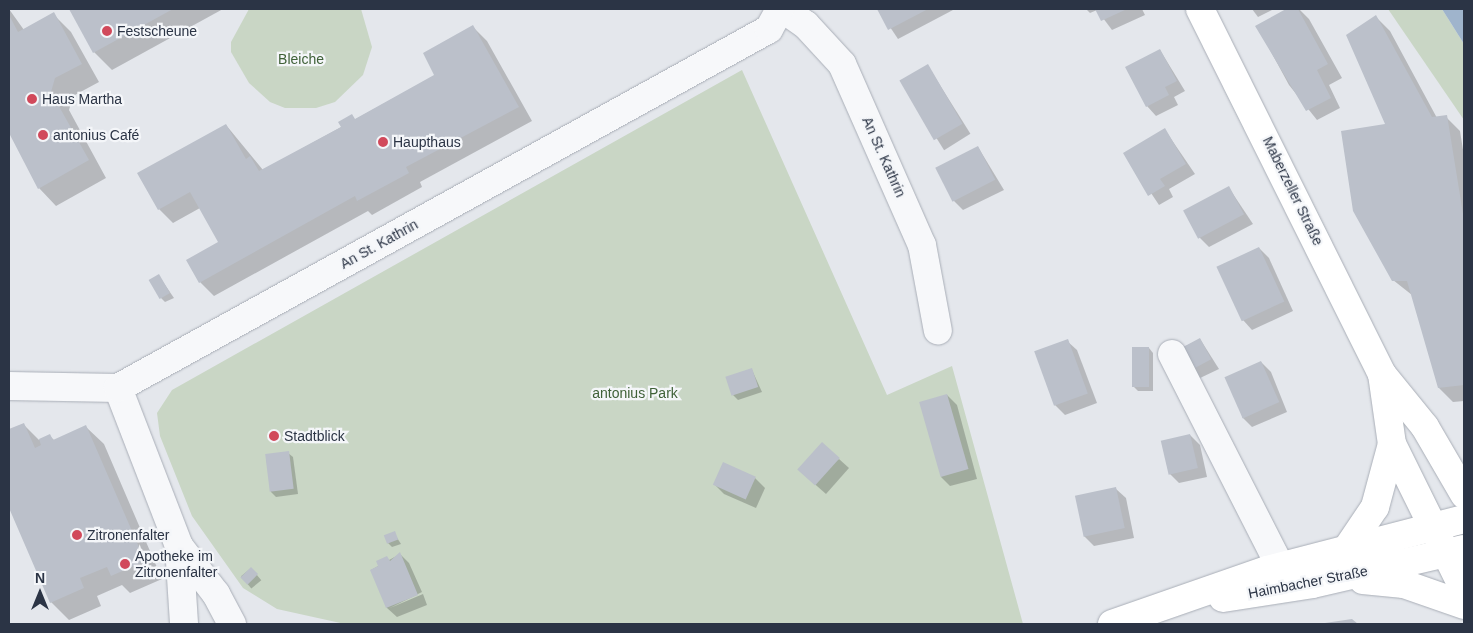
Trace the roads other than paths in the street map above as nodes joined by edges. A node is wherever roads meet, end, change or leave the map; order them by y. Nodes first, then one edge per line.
1 (781, 9) edge
2 (1200, 9) edge
3 (938, 331) dead end
4 (1172, 354) dead end
5 (1382, 374) junction
6 (9, 386) edge
7 (118, 388) junction
8 (1392, 444) junction
9 (1464, 494) edge
10 (1464, 519) edge
11 (1432, 526) junction
12 (179, 546) junction
13 (1348, 547) junction
14 (1455, 551) edge
15 (1280, 566) junction
16 (1336, 579) junction
17 (1464, 590) edge
18 (1464, 605) edge
19 (1168, 607) junction
20 (184, 624) edge
21 (232, 624) edge
22 (1112, 624) edge

1 - 3 street, An St. Kathrin
1 - 7 street, An St. Kathrin
2 - 5 main road, Maberzeller Straße
4 - 15 street
5 - 8 main road, Maberzeller Straße
5 - 9 main road, Maberzeller Straße
6 - 7 street
7 - 12 street
8 - 11 main road, Maberzeller Straße
8 - 13 main road
10 - 11 main road, Haimbacher Straße
11 - 13 main road, Haimbacher Straße
11 - 14 main road, Maberzeller Straße
12 - 20 street
12 - 21 street
13 - 15 main road, Haimbacher Straße
14 - 16 main road, Haimbacher Straße
14 - 17 main road, Maberzeller Straße
15 - 19 main road, Haimbacher Straße
16 - 18 main road
16 - 19 main road, Haimbacher Straße
19 - 22 main road, Haimbacher Straße

